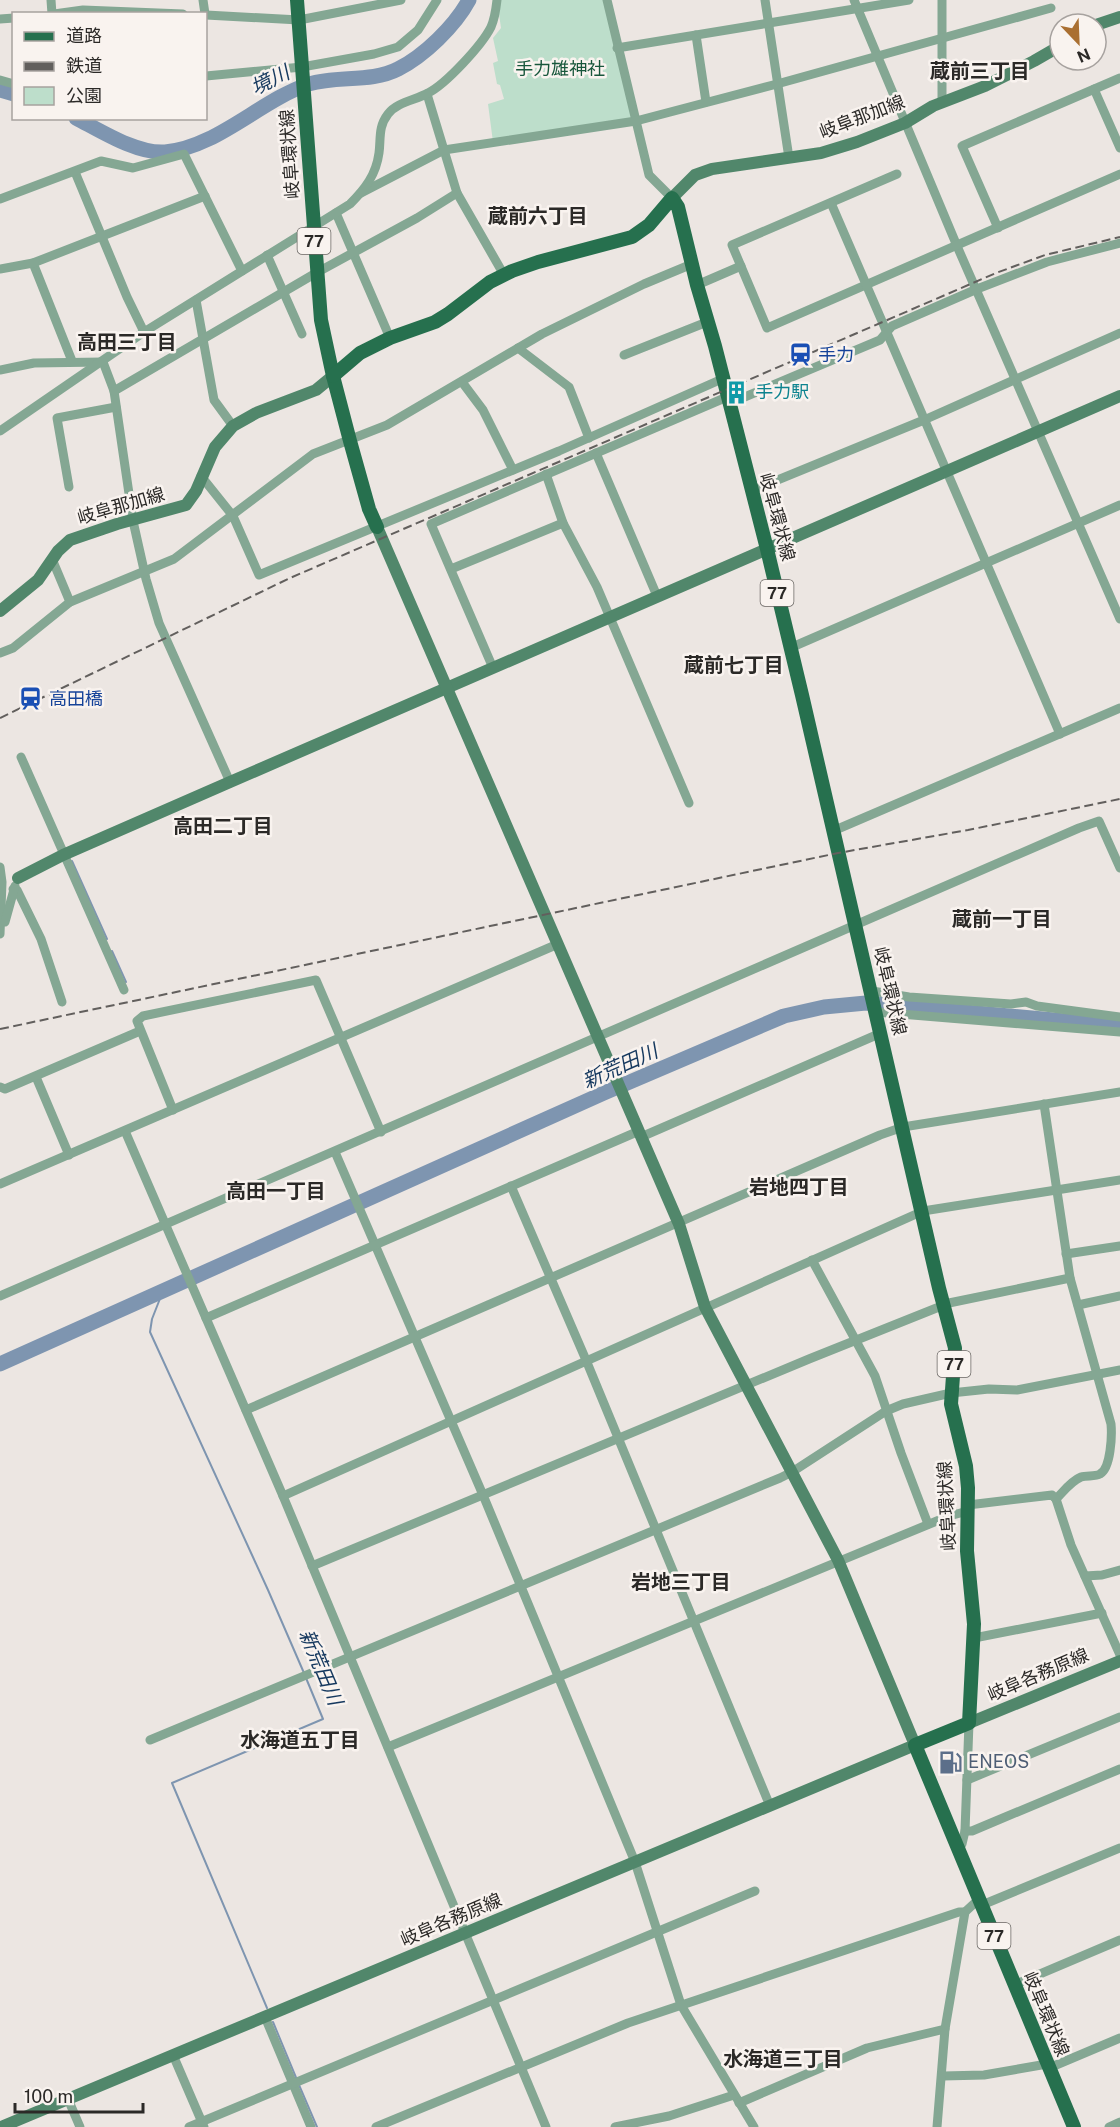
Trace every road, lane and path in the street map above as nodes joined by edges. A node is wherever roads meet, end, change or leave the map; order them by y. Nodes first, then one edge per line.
1 (297, 0) edge
2 (401, 0) edge
3 (437, 0) edge
4 (497, 0) edge
5 (607, 0) edge
6 (765, 0) edge
7 (909, 0) edge
8 (942, 0) edge
9 (856, 5) edge
10 (1051, 8) dead end
11 (68, 12) edge
12 (133, 12) edge
13 (207, 14) edge
14 (299, 20) junction
15 (769, 24) junction
16 (696, 35) junction
17 (943, 38) junction
18 (617, 48) junction
19 (1048, 54) edge
20 (876, 56) junction
21 (302, 70) junction
22 (207, 76) edge
23 (1120, 78) edge
24 (777, 84) junction
25 (1094, 89) junction
26 (427, 94) junction
27 (706, 102) junction
28 (942, 102) junction
29 (636, 121) junction
30 (905, 123) junction
31 (1120, 148) edge
32 (444, 150) junction
33 (789, 158) junction
34 (75, 172) junction
35 (897, 174) dead end
36 (1120, 174) edge
37 (361, 193) junction
38 (457, 193) junction
39 (205, 196) junction
40 (672, 198) junction
41 (0, 199) edge
42 (831, 203) junction
43 (336, 213) junction
44 (313, 226) junction
45 (998, 228) junction
46 (101, 237) junction
47 (1120, 243) edge
48 (957, 246) junction
49 (354, 253) junction
50 (267, 255) junction
51 (33, 263) junction
52 (692, 264) junction
53 (741, 266) junction
54 (0, 269) edge
55 (242, 271) junction
56 (316, 273) junction
57 (504, 275) junction
58 (697, 285) junction
59 (865, 285) junction
60 (977, 289) junction
61 (283, 292) junction
62 (195, 300) junction
63 (707, 322) junction
64 (144, 332) junction
65 (1120, 333) edge
66 (302, 334) dead end
67 (886, 334) junction
68 (390, 338) junction
69 (201, 340) junction
70 (518, 348) junction
71 (624, 355) dead end
72 (72, 361) junction
73 (103, 362) junction
74 (0, 370) edge
75 (333, 376) junction
76 (1015, 378) junction
77 (722, 379) junction
78 (462, 382) junction
79 (114, 391) junction
80 (1120, 396) edge
81 (728, 400) junction
82 (116, 407) junction
83 (924, 420) junction
84 (233, 426) junction
85 (0, 431) edge
86 (1038, 432) junction
87 (589, 438) junction
88 (350, 441) junction
89 (597, 453) junction
90 (513, 470) junction
91 (947, 471) junction
92 (546, 474) junction
93 (201, 476) junction
94 (69, 488) dead end
95 (751, 492) junction
96 (1120, 505) edge
97 (233, 516) junction
98 (133, 521) junction
99 (563, 523) junction
100 (1078, 523) junction
101 (377, 527) junction
102 (767, 549) junction
103 (52, 559) junction
104 (987, 563) junction
105 (451, 569) junction
106 (144, 573) junction
107 (657, 596) junction
108 (70, 602) junction
109 (0, 611) edge
110 (609, 617) junction
111 (1120, 618) edge
112 (790, 648) junction
113 (0, 653) edge
114 (493, 668) junction
115 (447, 688) junction
116 (1120, 708) edge
117 (1060, 734) junction
118 (21, 757) dead end
119 (230, 782) junction
120 (689, 803) dead end
121 (833, 831) junction
122 (1118, 853) edge
123 (63, 855) junction
124 (0, 867) edge
125 (1120, 868) edge
126 (16, 884) junction
127 (856, 925) junction
128 (0, 934) edge
129 (558, 944) junction
130 (124, 990) dead end
131 (872, 991) junction
132 (62, 1002) dead end
133 (876, 1012) junction
134 (1120, 1017) edge
135 (140, 1031) junction
136 (1120, 1032) edge
137 (881, 1033) junction
138 (598, 1037) junction
139 (340, 1039) junction
140 (36, 1077) junction
141 (0, 1087) edge
142 (1120, 1092) edge
143 (1044, 1104) junction
144 (173, 1110) junction
145 (903, 1127) junction
146 (125, 1131) junction
147 (381, 1132) junction
148 (640, 1134) junction
149 (335, 1152) junction
150 (69, 1155) junction
151 (1120, 1180) edge
152 (0, 1185) edge
153 (511, 1186) junction
154 (1057, 1190) junction
155 (923, 1211) junction
156 (679, 1224) junction
157 (166, 1225) junction
158 (375, 1245) junction
159 (1120, 1246) edge
160 (1066, 1254) junction
161 (812, 1260) junction
162 (551, 1278) junction
163 (1070, 1278) junction
164 (0, 1296) edge
165 (1120, 1296) edge
166 (944, 1305) junction
167 (1078, 1305) junction
168 (705, 1307) junction
169 (206, 1318) junction
170 (415, 1338) junction
171 (856, 1340) junction
172 (586, 1360) junction
173 (1120, 1370) edge
174 (1098, 1374) junction
175 (745, 1386) junction
176 (951, 1393) junction
177 (246, 1410) junction
178 (886, 1411) junction
179 (451, 1421) junction
180 (1116, 1434) edge
181 (619, 1438) junction
182 (792, 1472) junction
183 (483, 1495) junction
184 (283, 1496) junction
185 (1056, 1499) junction
186 (968, 1508) junction
187 (928, 1524) junction
188 (657, 1529) junction
189 (838, 1560) junction
190 (312, 1566) junction
191 (1120, 1569) edge
192 (1085, 1576) junction
193 (520, 1586) junction
194 (1101, 1613) junction
195 (694, 1620) junction
196 (974, 1638) junction
197 (1120, 1655) edge
198 (350, 1656) junction
199 (1120, 1661) edge
200 (558, 1677) junction
201 (1120, 1717) edge
202 (969, 1724) junction
203 (150, 1740) dead end
204 (915, 1745) junction
205 (388, 1747) junction
206 (1120, 1769) edge
207 (967, 1780) junction
208 (770, 1806) junction
209 (965, 1831) junction
210 (1120, 1848) edge
211 (958, 1850) junction
212 (635, 1862) junction
213 (755, 1891) dead end
214 (981, 1902) junction
215 (965, 1912) junction
216 (465, 1933) junction
217 (657, 1933) junction
218 (1120, 1940) edge
219 (1014, 1985) junction
220 (493, 2000) junction
221 (681, 2006) junction
222 (265, 2017) junction
223 (945, 2029) junction
224 (1120, 2038) edge
225 (173, 2055) junction
226 (1048, 2066) junction
227 (520, 2067) junction
228 (943, 2076) junction
229 (297, 2082) junction
230 (68, 2099) junction
231 (737, 2099) junction
232 (1120, 2122) edge
233 (203, 2124) edge
234 (1, 2127) edge
235 (80, 2127) edge
236 (189, 2127) edge
237 (311, 2127) edge
238 (376, 2127) edge
239 (546, 2127) edge
240 (615, 2127) edge
241 (754, 2127) edge
242 (937, 2127) edge
243 (1074, 2127) edge
244 (1109, 2127) edge

1 - 14 main road, 岐阜環状線 / 77
2 - 14 street
3 - 21 street
4 - 26 street
5 - 18 street
6 - 15 street
7 - 9 street
8 - 17 street
9 - 15 street
9 - 20 street
10 - 17 street
11 - 12 street
13 - 14 street
14 - 21 main road, 岐阜環状線 / 77
15 - 16 street
15 - 24 street
16 - 18 street
16 - 27 street
17 - 20 street
17 - 28 street
18 - 29 street
19 - 28 street, 岐阜那加線
20 - 24 street
20 - 30 street
21 - 22 street
21 - 44 main road, 岐阜環状線 / 77
23 - 25 street
24 - 27 street
24 - 33 street
25 - 31 street
25 - 45 street
26 - 32 street
26 - 37 street
27 - 29 street
28 - 30 street, 岐阜那加線
29 - 32 street
29 - 40 street
30 - 33 street, 岐阜那加線
30 - 48 street
32 - 37 street
32 - 38 street
33 - 40 street, 岐阜那加線
34 - 39 street
34 - 41 street
34 - 46 street
35 - 42 street
36 - 45 street
37 - 43 street
38 - 49 street
38 - 57 street
39 - 46 street
39 - 55 street
40 - 52 main road, 岐阜環状線 / 77
40 - 57 main road
42 - 53 street
42 - 59 street
43 - 44 street
43 - 49 street
44 - 50 street
44 - 56 main road, 岐阜環状線 / 77
45 - 48 street
46 - 51 street
46 - 64 street
47 - 60 street
48 - 59 street
48 - 60 street
49 - 56 street
49 - 68 street
50 - 55 street
50 - 61 street
51 - 54 street
51 - 72 street
52 - 58 main road, 岐阜環状線 / 77
52 - 70 street
53 - 58 street
53 - 59 street
55 - 62 street
56 - 61 street
56 - 75 main road, 岐阜環状線 / 77
57 - 68 main road
58 - 63 main road, 岐阜環状線 / 77
59 - 67 street
60 - 67 street
60 - 76 street
61 - 66 street
61 - 69 street
62 - 64 street
62 - 69 street
63 - 71 street
63 - 77 main road, 岐阜環状線 / 77
64 - 73 street
65 - 76 street
67 - 81 street
67 - 83 street
68 - 75 main road
69 - 79 street
69 - 84 street
70 - 78 street
70 - 87 street
72 - 73 street
72 - 74 street
73 - 79 street
73 - 85 street
75 - 84 street, 岐阜那加線
75 - 88 main road, 岐阜環状線 / 77
76 - 83 street
76 - 86 street
77 - 81 main road, 岐阜環状線 / 77
77 - 87 street
78 - 88 street
78 - 90 street
79 - 82 street
80 - 86 street
81 - 89 street
81 - 95 main road, 岐阜環状線 / 77
82 - 94 street
82 - 98 street
83 - 91 street
83 - 95 street
84 - 93 street, 岐阜那加線
86 - 91 street
86 - 100 street
87 - 90 street
88 - 97 street
88 - 101 main road, 岐阜環状線 / 77
89 - 92 street
89 - 107 street
90 - 101 street
91 - 102 street
91 - 104 street
92 - 99 street
92 - 105 street
93 - 97 street
93 - 98 street, 岐阜那加線
95 - 102 main road, 岐阜環状線 / 77
96 - 100 street
97 - 101 street
97 - 106 street
98 - 103 street, 岐阜那加線
98 - 106 street
99 - 105 street
99 - 110 street
100 - 104 street
100 - 111 street
101 - 115 street
102 - 107 street
102 - 112 main road, 岐阜環状線 / 77
103 - 108 street
103 - 109 street, 岐阜那加線
104 - 112 street
104 - 117 street
105 - 114 street
106 - 108 street
106 - 119 street
107 - 110 street
108 - 113 street
110 - 114 street
110 - 120 street
112 - 121 main road, 岐阜環状線 / 77
114 - 115 street
115 - 119 street
115 - 129 street
116 - 117 street
117 - 121 street
118 - 123 street
119 - 123 street
121 - 127 main road, 岐阜環状線 / 77
122 - 125 street
122 - 127 street
123 - 126 street
123 - 130 street
124 - 128 street
126 - 128 street
126 - 132 street
127 - 131 main road, 岐阜環状線 / 77
127 - 138 street
129 - 138 street
129 - 139 street
131 - 133 main road, 岐阜環状線 / 77
131 - 134 street
133 - 136 street
133 - 137 main road, 岐阜環状線 / 77
135 - 139 street
135 - 140 street
135 - 144 street
137 - 145 main road, 岐阜環状線 / 77
137 - 148 street
138 - 147 street
138 - 148 street
139 - 144 street
139 - 147 street
140 - 141 street
140 - 150 street
142 - 143 street
143 - 145 street
143 - 154 street
144 - 146 street
145 - 155 main road, 岐阜環状線 / 77
145 - 156 street
146 - 150 street
146 - 157 street
147 - 149 street
148 - 153 street
148 - 156 street
149 - 157 street
149 - 158 street
150 - 152 street
151 - 154 street
153 - 158 street
153 - 162 street
154 - 155 street
154 - 160 street
155 - 161 street
155 - 166 main road, 岐阜環状線 / 77
156 - 162 street
156 - 168 street
157 - 164 street
157 - 169 street
158 - 169 street
158 - 170 street
159 - 160 street
160 - 163 street
161 - 168 street
161 - 171 street
162 - 170 street
162 - 172 street
163 - 166 street
163 - 167 street
165 - 167 street
166 - 171 street
166 - 176 main road, 岐阜環状線 / 77
167 - 174 street
168 - 172 street
168 - 175 street
169 - 177 street
170 - 177 street
170 - 179 street
171 - 175 street
171 - 178 street
172 - 179 street
172 - 181 street
173 - 174 street
174 - 176 street
174 - 180 street
175 - 181 street
175 - 182 street
176 - 178 street
176 - 186 main road, 岐阜環状線 / 77
177 - 184 street
178 - 182 street
178 - 187 street
179 - 183 street
179 - 184 street
180 - 185 street
181 - 183 street
181 - 188 street
182 - 188 street
182 - 189 street
183 - 190 street
183 - 193 street
184 - 190 street
185 - 186 street
185 - 192 street
186 - 187 street
186 - 196 main road, 岐阜環状線 / 77
187 - 189 street
188 - 193 street
188 - 195 street
189 - 195 street
189 - 204 street
190 - 198 street
191 - 192 street
192 - 194 street
193 - 198 street
193 - 200 street
194 - 196 street
194 - 197 street
195 - 200 street
195 - 208 street
196 - 202 main road, 岐阜環状線 / 77
198 - 203 street
198 - 205 street
199 - 202 street, 岐阜各務原線
200 - 205 street
200 - 212 street
201 - 207 street
202 - 204 main road
202 - 207 street
204 - 208 street, 岐阜各務原線
204 - 211 main road, 岐阜環状線 / 77
205 - 216 street
206 - 209 street
207 - 209 street
208 - 212 street, 岐阜各務原線
209 - 211 street
210 - 214 street
211 - 214 main road, 岐阜環状線 / 77
212 - 216 street, 岐阜各務原線
212 - 217 street
213 - 217 street
214 - 215 street
214 - 219 main road, 岐阜環状線 / 77
215 - 221 street
215 - 223 street
216 - 220 street
216 - 222 street, 岐阜各務原線
217 - 220 street
217 - 221 street
218 - 219 street
219 - 226 main road, 岐阜環状線 / 77
220 - 227 street
220 - 229 street
221 - 227 street
221 - 231 street
222 - 225 street, 岐阜各務原線
222 - 229 street
223 - 228 street
223 - 231 street
224 - 226 street
225 - 230 street, 岐阜各務原線
225 - 233 street
226 - 228 street
226 - 243 main road, 岐阜環状線 / 77
227 - 238 street
227 - 239 street
228 - 242 street
229 - 233 street
229 - 237 street
230 - 234 street, 岐阜各務原線
230 - 235 street
231 - 240 street
231 - 241 street
232 - 244 street
233 - 236 street

